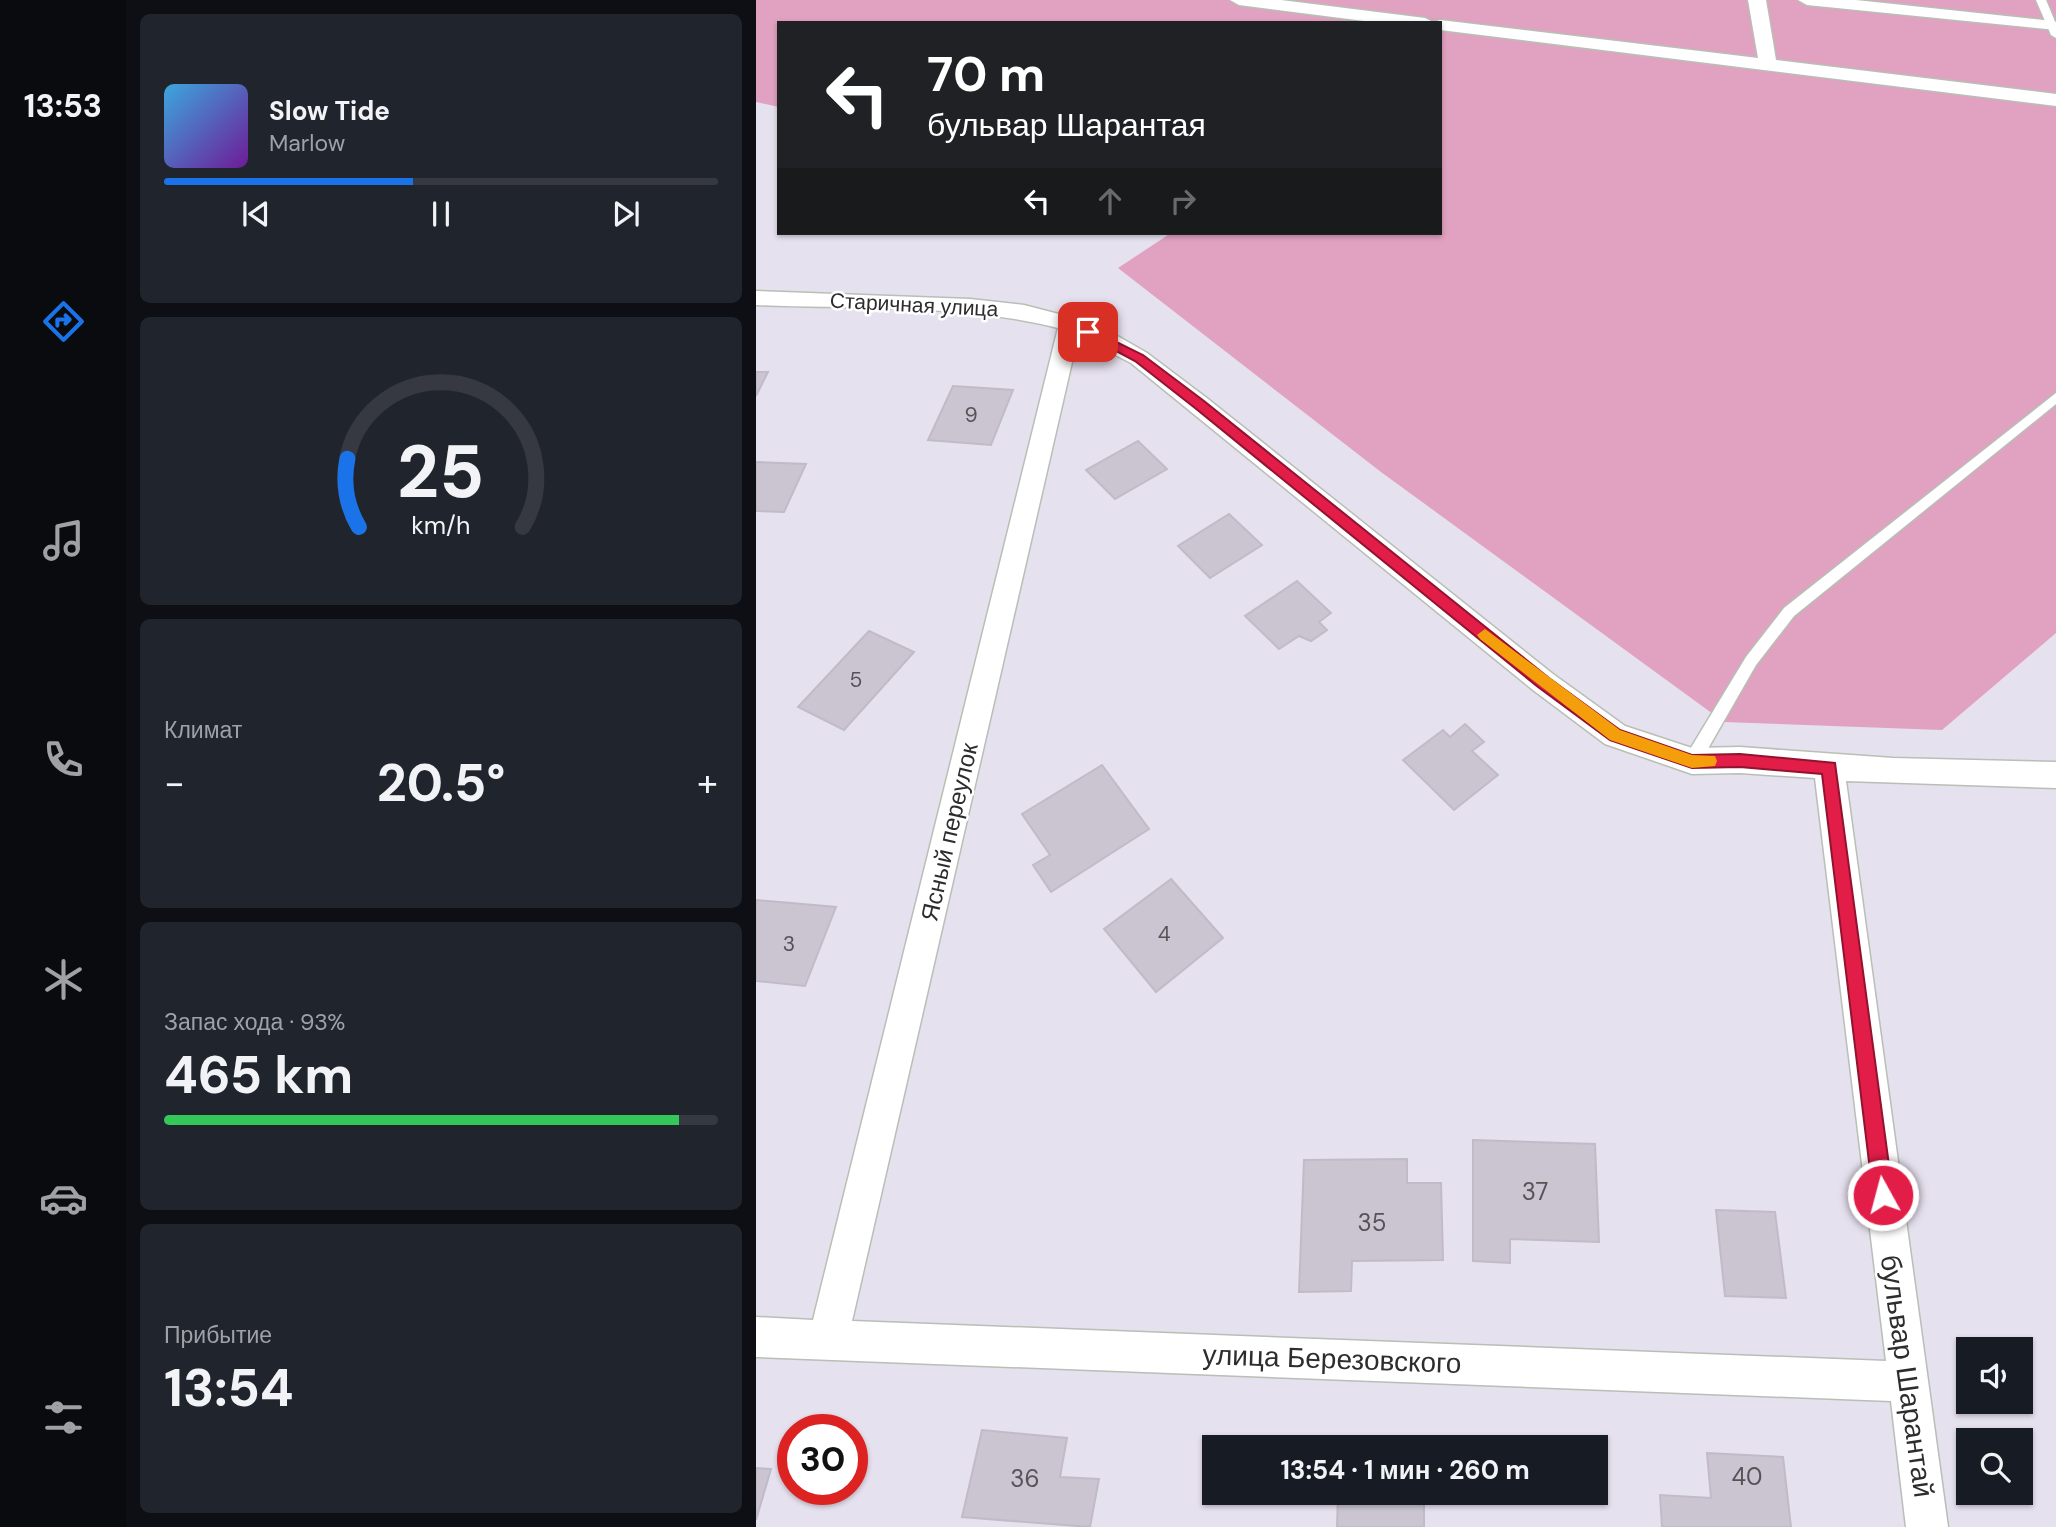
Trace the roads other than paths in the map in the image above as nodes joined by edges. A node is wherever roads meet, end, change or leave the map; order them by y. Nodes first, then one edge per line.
1 (1239, 0) edge
2 (1757, 0) edge
3 (1807, 0) edge
4 (2041, 0) edge
5 (1408, 21) edge
6 (1442, 25) edge
7 (2054, 31) edge
8 (1768, 65) junction
9 (2056, 100) edge
10 (756, 298) edge
11 (1070, 324) junction
12 (2056, 397) edge
13 (1692, 761) junction
14 (1829, 768) junction
15 (2056, 775) edge
16 (756, 1337) edge
17 (828, 1339) junction
18 (1907, 1382) junction
19 (1927, 1527) edge

1 - 5 street
2 - 8 street
3 - 7 street
4 - 7 lane
6 - 8 street
8 - 9 street
10 - 11 street, Старичная улица
11 - 13 street, Старичная улица
11 - 17 street, Ясный переулок
12 - 13 lane
13 - 14 street, Старичная улица
14 - 15 street, Старичная улица
14 - 18 street, бульвар Шарантай
16 - 17 street, улица Березовского
17 - 18 street, улица Березовского
18 - 19 street, бульвар Шарантай

